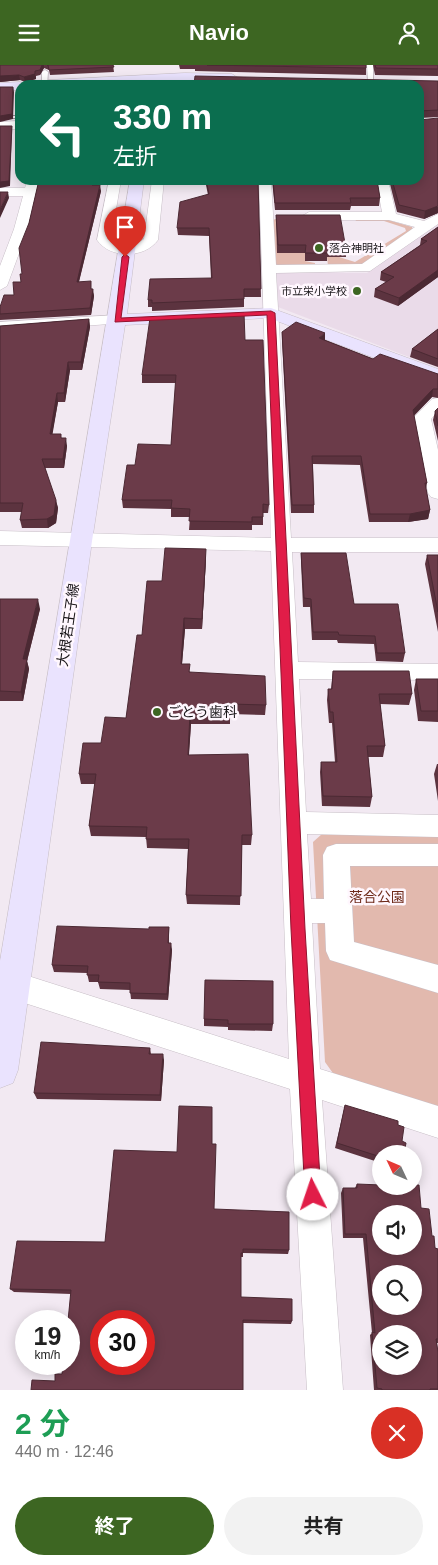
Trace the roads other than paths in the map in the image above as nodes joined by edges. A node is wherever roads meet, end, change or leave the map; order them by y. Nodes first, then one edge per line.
1 (154, 65) edge
2 (370, 65) edge
3 (248, 78) edge
4 (151, 80) edge
5 (200, 80) edge
6 (371, 80) edge
7 (15, 86) edge
8 (0, 87) edge
9 (15, 125) edge
10 (0, 126) edge
11 (114, 185) edge
12 (136, 185) edge
13 (157, 185) edge
14 (265, 185) edge
15 (383, 185) edge
16 (31, 186) edge
17 (0, 192) edge
18 (266, 216) junction
19 (390, 216) junction
20 (438, 218) edge
21 (425, 226) junction
22 (126, 250) junction
23 (268, 269) junction
24 (0, 286) edge
25 (271, 313) junction
26 (117, 320) junction
27 (0, 327) edge
28 (438, 376) edge
29 (438, 403) edge
30 (438, 493) edge
31 (0, 538) edge
32 (80, 541) junction
33 (280, 545) junction
34 (438, 545) edge
35 (286, 670) junction
36 (438, 672) edge
37 (293, 823) junction
38 (438, 826) edge
39 (438, 855) edge
40 (297, 911) junction
41 (338, 911) junction
42 (438, 979) edge
43 (7, 983) edge
44 (0, 1070) edge
45 (306, 1079) junction
46 (438, 1122) edge
47 (325, 1390) edge

1 - 4 street
2 - 6 lane
3 - 5 street
7 - 8 street
9 - 10 street
11 - 22 street
12 - 22 street, 大根若王子線
13 - 22 street
14 - 18 street
15 - 19 street
16 - 17 street
16 - 24 street
18 - 19 street
18 - 23 street
19 - 21 street
20 - 21 street
21 - 23 street
22 - 26 street, 大根若王子線
23 - 25 street
25 - 26 street
25 - 28 street
25 - 33 street
26 - 27 street
26 - 32 street, 大根若王子線
29 - 30 street
31 - 32 street
32 - 33 street
32 - 43 street, 大根若王子線
33 - 34 street
33 - 35 street
35 - 36 street
35 - 37 street
37 - 38 street
37 - 40 street
39 - 41 street
40 - 41 street
40 - 45 street
41 - 42 street
43 - 44 street, 大根若王子線
43 - 45 street
45 - 46 street
45 - 47 street

